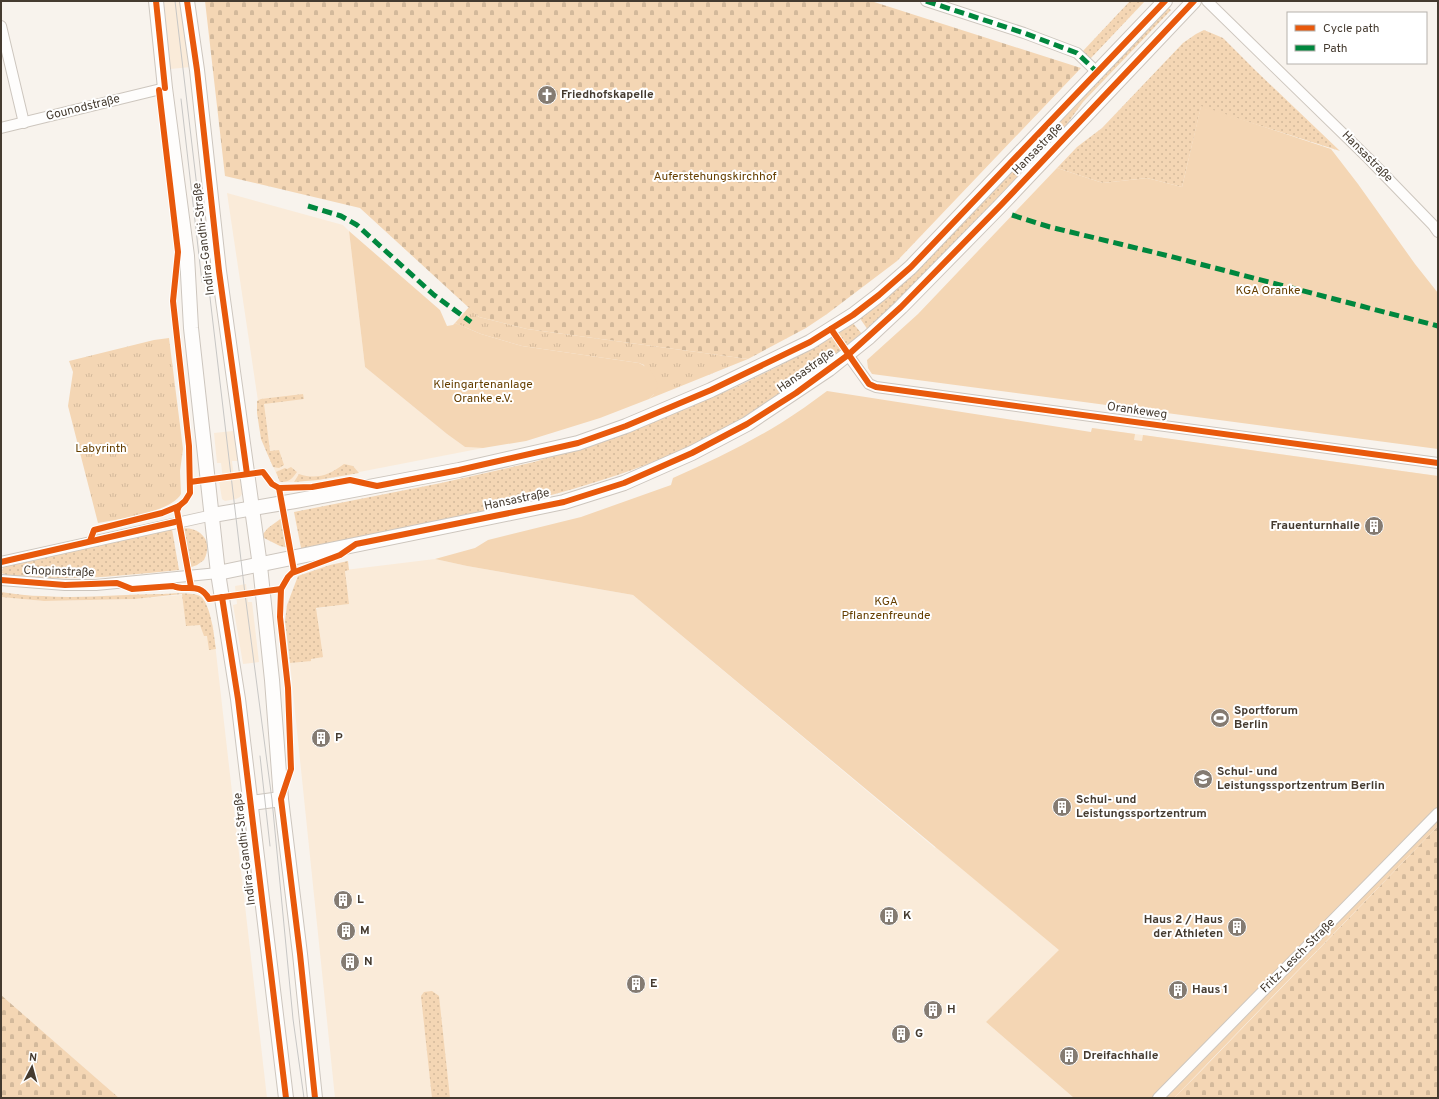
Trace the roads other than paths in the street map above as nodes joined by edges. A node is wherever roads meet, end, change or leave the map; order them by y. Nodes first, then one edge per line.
1 (156, 1) edge
2 (187, 1) edge
3 (926, 1) edge
4 (1165, 1) edge
5 (1194, 1) edge
6 (1207, 1) edge
7 (1, 26) edge
8 (1097, 72) junction
9 (165, 88) junction
10 (24, 123) junction
11 (1, 128) edge
12 (1438, 232) edge
13 (848, 354) junction
14 (1438, 463) edge
15 (252, 508) junction
16 (213, 515) junction
17 (1, 562) edge
18 (260, 566) junction
19 (218, 573) junction
20 (1, 580) edge
21 (281, 799) junction
22 (251, 803) junction
23 (1438, 813) edge
24 (286, 1098) edge
25 (315, 1098) edge
26 (1158, 1098) edge

1 - 9 main road, Indira-Gandhi-Straße
2 - 15 main road, Indira-Gandhi-Straße
3 - 8 street
4 - 8 main road, Hansastraße
5 - 13 main road, Hansastraße
6 - 12 street, Hansastraße
7 - 10 street
8 - 15 main road, Hansastraße
9 - 10 street, Gounodstraße
9 - 16 main road, Indira-Gandhi-Straße
10 - 11 street, Gounodstraße
13 - 14 street, Orankeweg
13 - 18 main road, Hansastraße
15 - 16 main road, Hansastraße
15 - 18 main road, Indira-Gandhi-Straße
16 - 17 street, Chopinstraße
16 - 19 main road, Indira-Gandhi-Straße
18 - 19 main road, Hansastraße
18 - 21 main road, Indira-Gandhi-Straße
19 - 20 street, Chopinstraße
19 - 22 main road, Indira-Gandhi-Straße
21 - 22 main road
21 - 25 main road, Indira-Gandhi-Straße
22 - 24 main road, Indira-Gandhi-Straße
23 - 26 street, Fritz-Lesch-Straße

